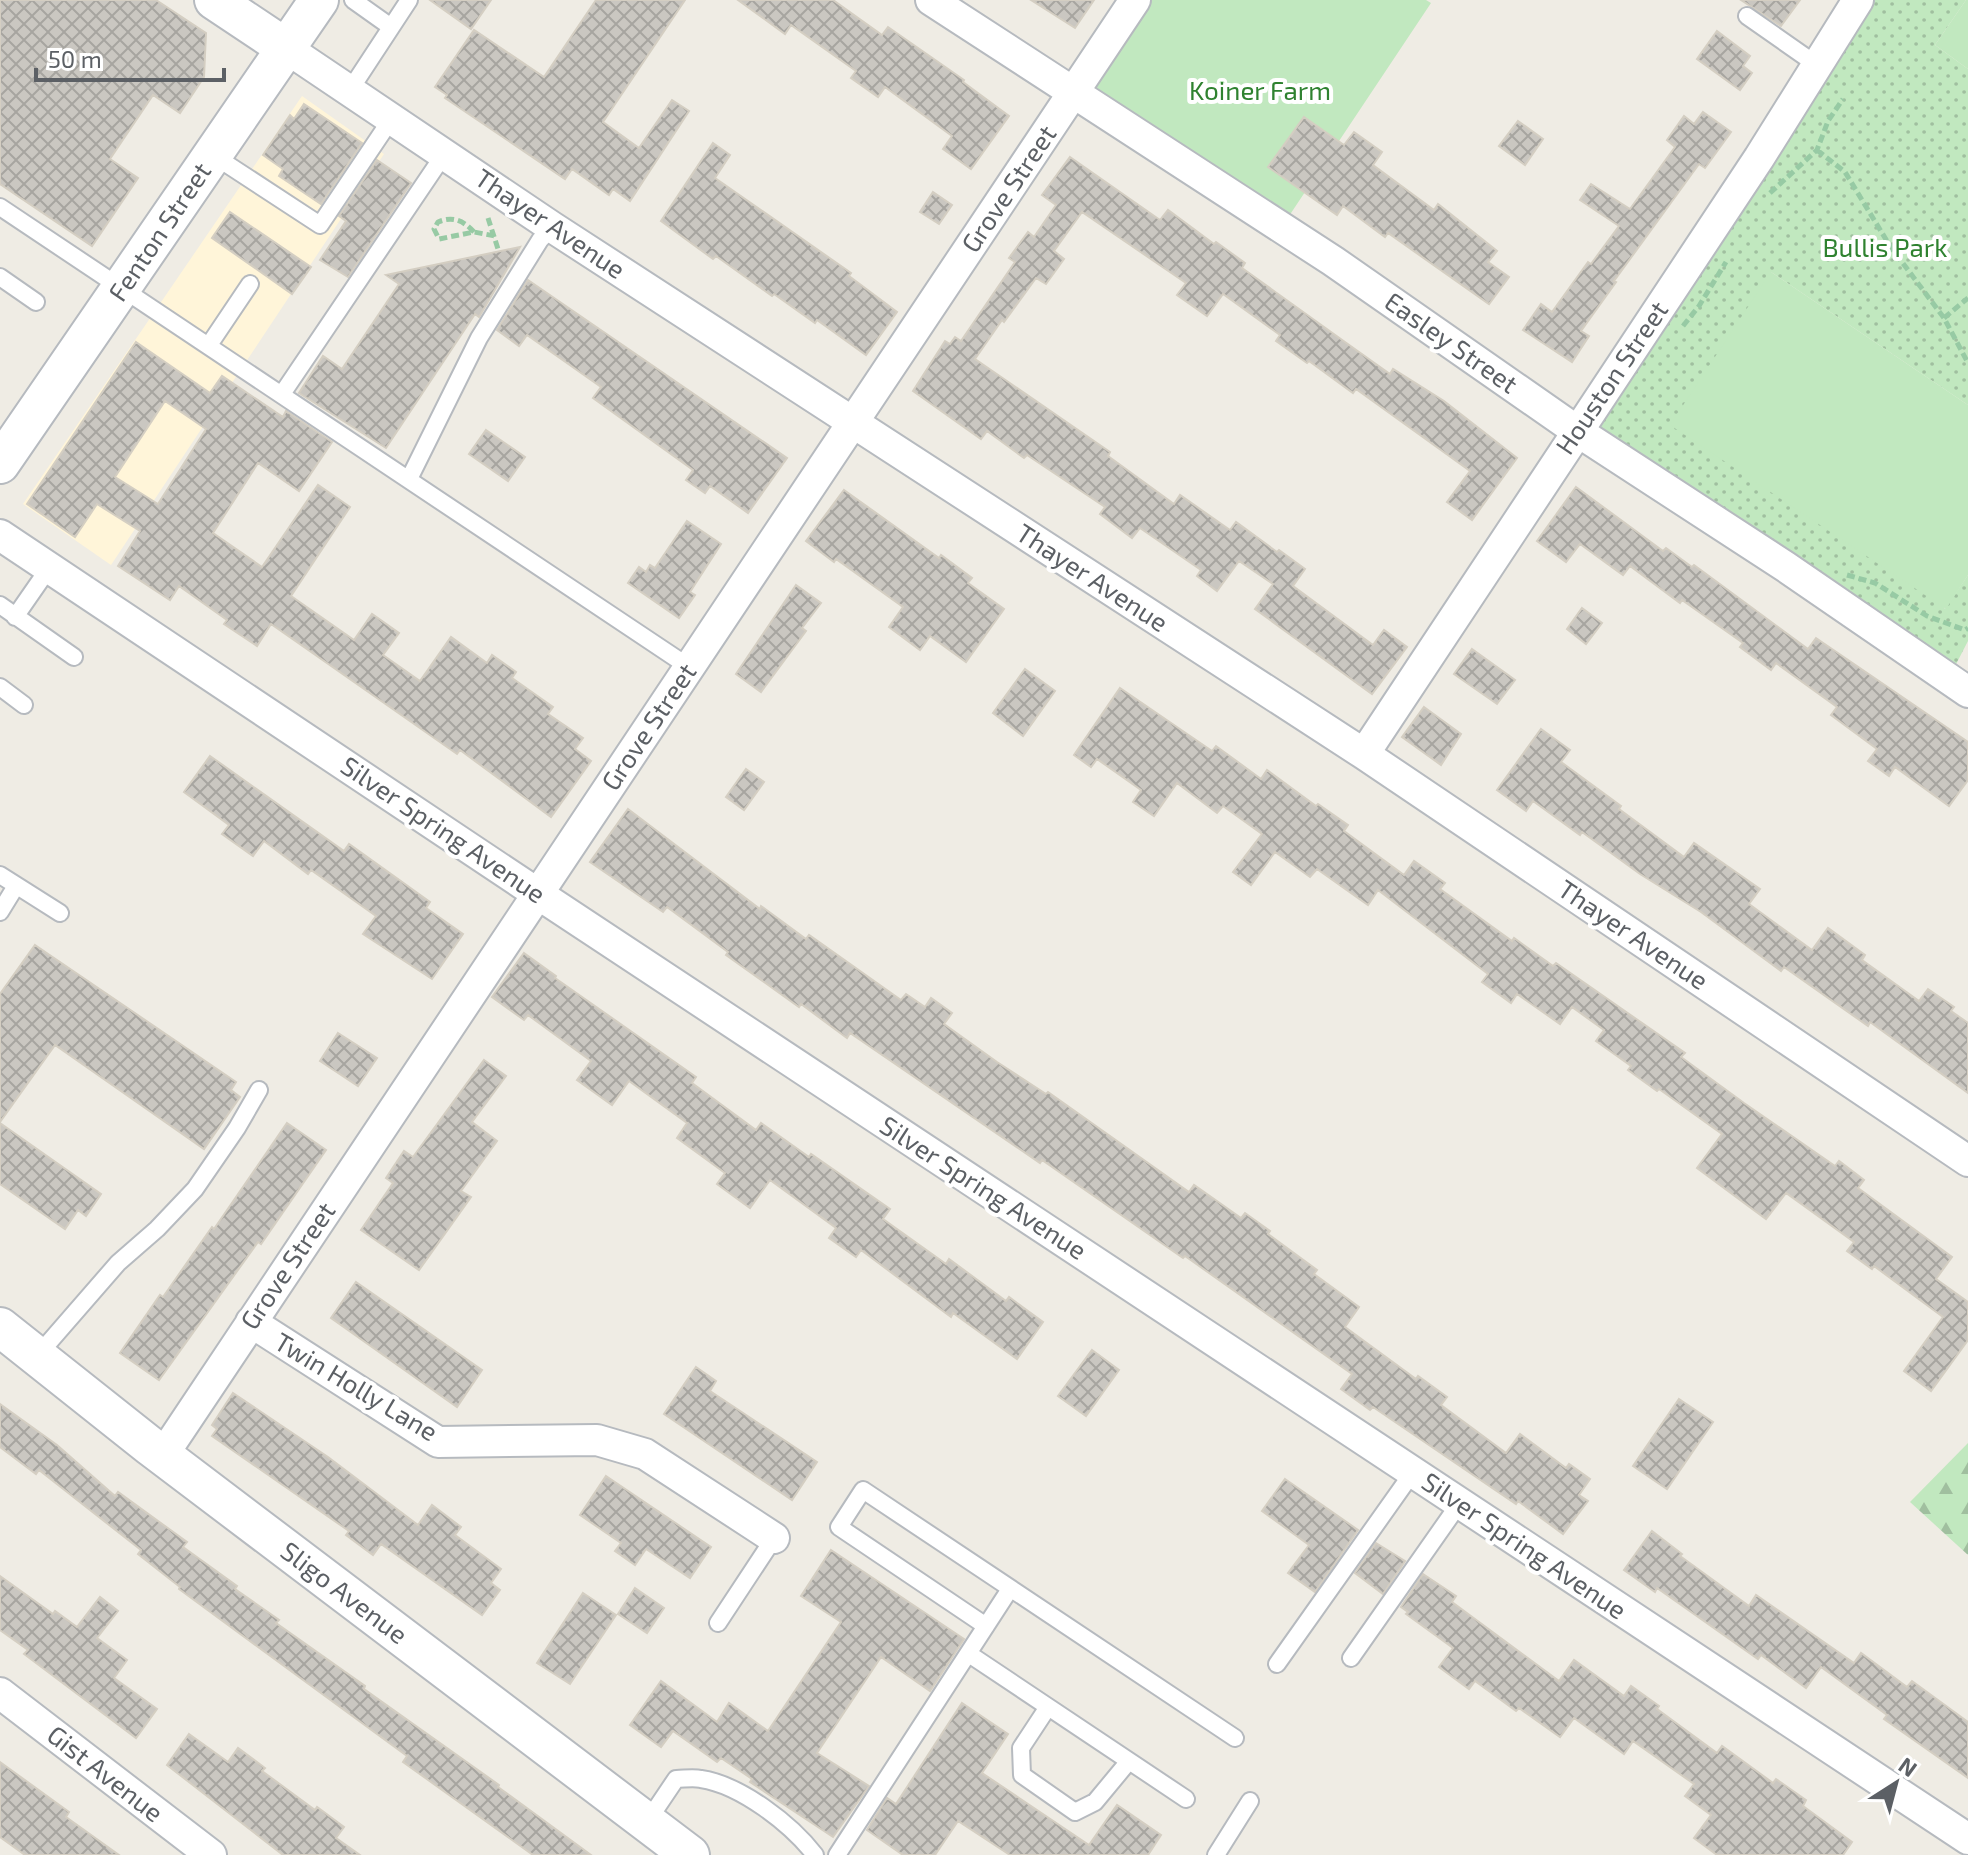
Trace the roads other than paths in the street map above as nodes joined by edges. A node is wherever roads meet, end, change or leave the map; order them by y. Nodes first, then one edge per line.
1 (214, 0) edge
2 (319, 0) edge
3 (353, 0) edge
4 (409, 0) edge
5 (931, 0) edge
6 (1135, 0) edge
7 (1858, 0) edge
8 (1747, 16) dead end
9 (391, 27) junction
10 (286, 48) junction
11 (1817, 65) junction
12 (350, 90) junction
13 (1073, 94) junction
14 (392, 118) junction
15 (445, 153) junction
16 (213, 155) junction
17 (0, 207) edge
18 (552, 227) junction
19 (0, 277) edge
20 (250, 284) dead end
21 (122, 287) junction
22 (36, 302) dead end
23 (209, 345) junction
24 (282, 394) junction
25 (852, 423) junction
26 (1577, 431) junction
27 (0, 464) edge
28 (409, 479) junction
29 (0, 535) edge
30 (49, 568) junction
31 (0, 605) edge
32 (15, 617) junction
33 (74, 657) dead end
34 (689, 667) junction
35 (0, 687) edge
36 (1968, 692) edge
37 (24, 705) dead end
38 (1364, 754) junction
39 (0, 875) edge
40 (16, 886) junction
41 (538, 894) junction
42 (0, 912) edge
43 (60, 913) dead end
44 (259, 1090) dead end
45 (1968, 1161) edge
46 (251, 1322) junction
47 (0, 1327) edge
48 (38, 1355) junction
49 (163, 1455) junction
50 (1413, 1472) junction
51 (1459, 1504) junction
52 (774, 1538) joint
53 (1010, 1589) junction
54 (718, 1623) dead end
55 (986, 1626) junction
56 (969, 1654) junction
57 (1351, 1658) dead end
58 (1277, 1664) dead end
59 (0, 1693) edge
60 (1048, 1707) junction
61 (1235, 1738) dead end
62 (1129, 1761) junction
63 (1186, 1799) dead end
64 (1250, 1801) dead end
65 (647, 1822) junction
66 (1968, 1839) edge
67 (841, 1854) edge
68 (211, 1855) edge
69 (690, 1855) edge
70 (815, 1855) edge
71 (1216, 1855) edge

1 - 10 street, Thayer Avenue
2 - 10 street, Fenton Street
3 - 9 lane
4 - 9 lane
5 - 13 street, Easley Street
6 - 13 street, Grove Street
7 - 11 street, Houston Street
8 - 11 lane
9 - 12 lane
10 - 12 street, Thayer Avenue
10 - 16 street, Fenton Street
11 - 26 street, Houston Street
12 - 14 street, Thayer Avenue
13 - 25 street, Grove Street
13 - 26 street, Easley Street
14 - 15 street, Thayer Avenue
14 - 16 lane
15 - 18 street, Thayer Avenue
15 - 24 lane
16 - 21 street, Fenton Street
17 - 21 lane
18 - 25 street, Thayer Avenue
18 - 28 lane
19 - 22 lane
20 - 23 lane
21 - 23 lane
21 - 27 street, Fenton Street
23 - 24 lane
24 - 28 lane
25 - 34 street, Grove Street
25 - 38 street, Thayer Avenue
26 - 36 street, Easley Street
26 - 38 street, Houston Street
28 - 34 lane
29 - 30 street, Silver Spring Avenue
30 - 32 lane
30 - 41 street, Silver Spring Avenue
31 - 32 lane
32 - 33 lane
34 - 41 street, Grove Street
35 - 37 lane
38 - 45 street, Thayer Avenue
39 - 40 lane
40 - 42 lane
40 - 43 lane
41 - 46 street, Grove Street
41 - 50 street, Silver Spring Avenue
44 - 48 lane
46 - 49 street, Grove Street
46 - 52 street, Twin Holly Lane
47 - 48 street, Sligo Avenue
48 - 49 street, Sligo Avenue
49 - 65 street, Sligo Avenue
50 - 51 street, Silver Spring Avenue
50 - 58 lane
51 - 57 lane
51 - 66 street, Silver Spring Avenue
52 - 54 lane
53 - 55 lane
53 - 55 lane
53 - 61 lane
55 - 56 lane
56 - 60 lane
56 - 67 lane
59 - 68 street, Gist Avenue
60 - 62 lane
60 - 62 lane
62 - 63 lane
64 - 71 lane
65 - 69 street, Sligo Avenue
65 - 70 lane

